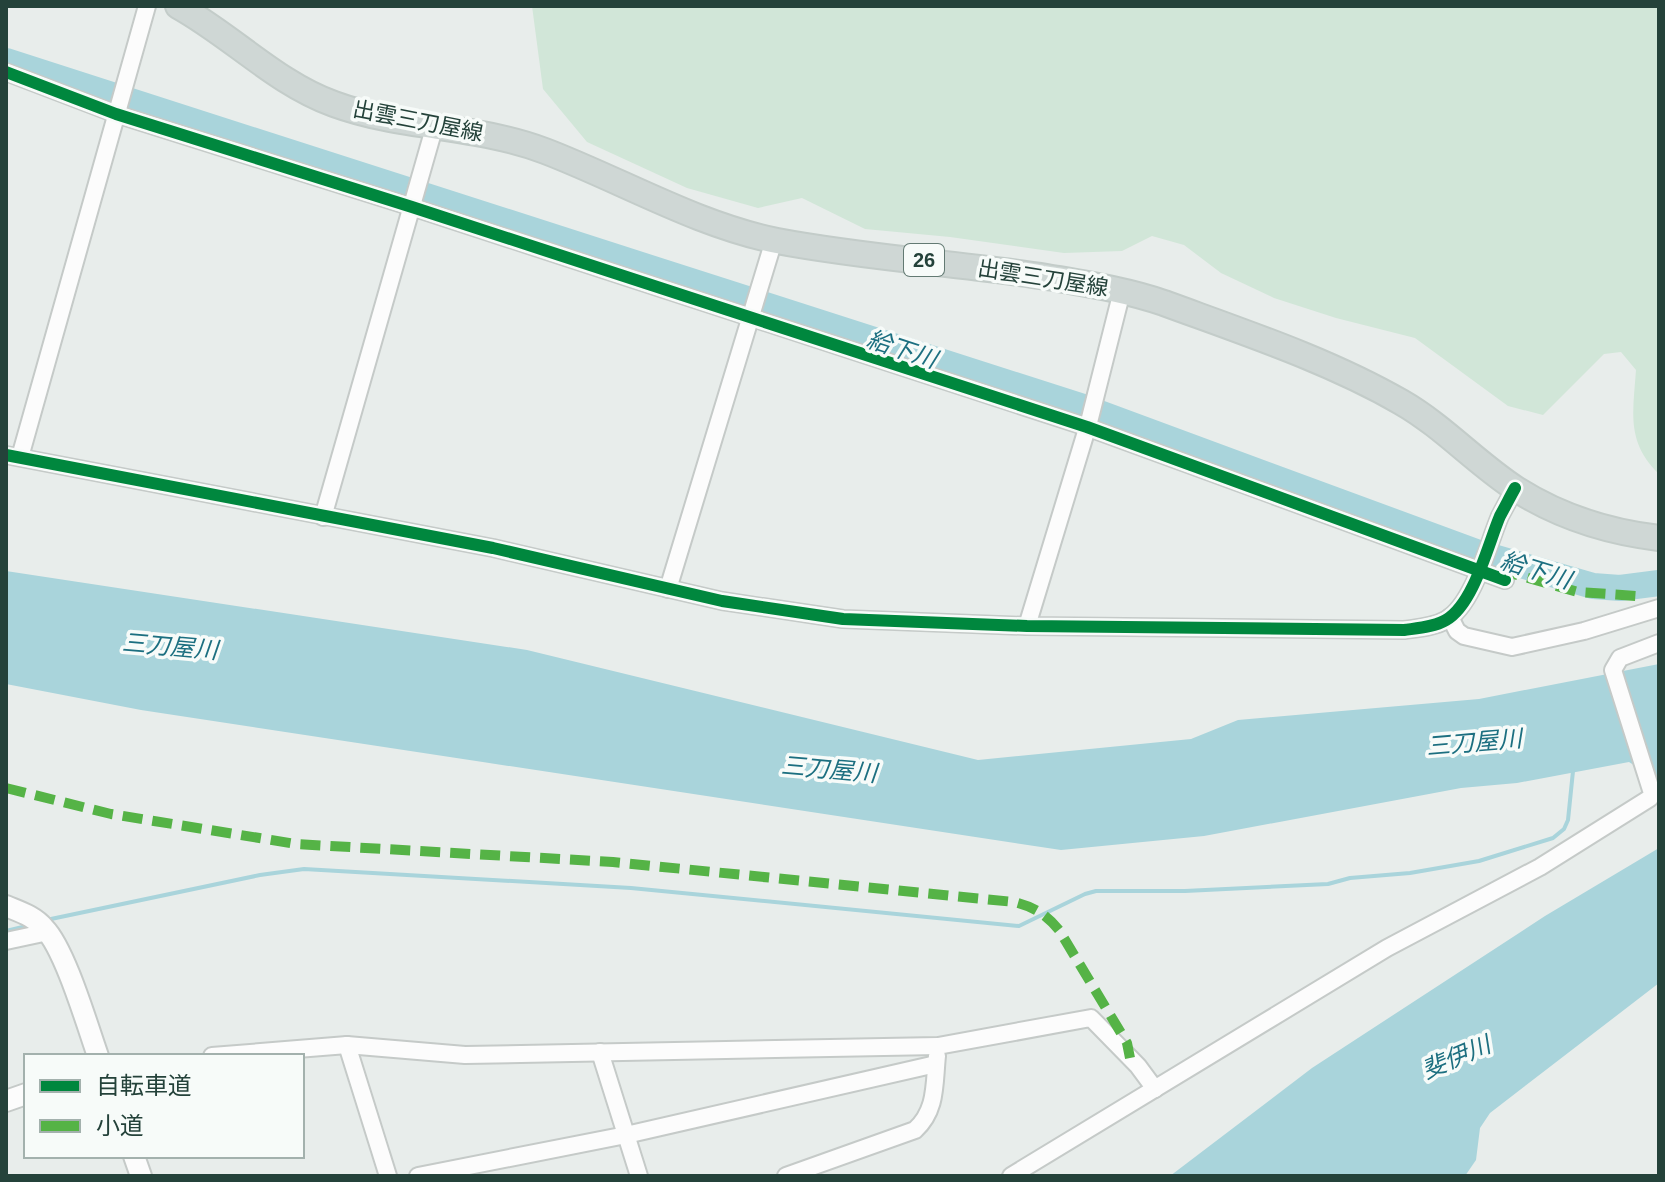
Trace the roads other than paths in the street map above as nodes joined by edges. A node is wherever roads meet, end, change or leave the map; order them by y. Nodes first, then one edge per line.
1 (147, 6) edge
2 (178, 6) edge
3 (6, 72) edge
4 (117, 112) junction
5 (435, 125) junction
6 (412, 205) junction
7 (774, 240) junction
8 (1122, 291) junction
9 (750, 315) junction
10 (1088, 425) junction
11 (13, 456) edge
12 (1515, 488) junction
13 (323, 517) junction
14 (1659, 538) edge
15 (1480, 570) junction
16 (1505, 580) dead end
17 (668, 589) junction
18 (1659, 608) edge
19 (1450, 617) junction
20 (1027, 626) junction
21 (1659, 643) edge
22 (6, 906) edge
23 (48, 932) junction
24 (6, 941) edge
25 (347, 1045) junction
26 (938, 1046) junction
27 (600, 1052) junction
28 (97, 1054) edge
29 (237, 1054) edge
30 (936, 1064) junction
31 (1155, 1089) junction
32 (626, 1135) junction
33 (388, 1176) edge
34 (418, 1176) edge
35 (639, 1176) edge
36 (786, 1176) edge
37 (1011, 1176) edge

1 - 4 street
2 - 5 main road, 出雲三刀屋線 / 26
3 - 4 street
4 - 6 street
4 - 11 street
5 - 6 street
5 - 7 main road, 出雲三刀屋線 / 26
6 - 9 street
6 - 13 street
7 - 8 main road, 出雲三刀屋線 / 26
7 - 9 street
8 - 10 street
8 - 12 main road, 出雲三刀屋線 / 26
9 - 10 street
9 - 17 street
10 - 15 street
10 - 20 street
11 - 13 street
12 - 14 main road, 出雲三刀屋線 / 26
12 - 15 street
13 - 17 street
15 - 16 street
15 - 19 street
17 - 20 street
18 - 19 street
19 - 20 street
21 - 31 street
22 - 23 street
23 - 24 street
23 - 28 street
25 - 27 street
25 - 29 street
25 - 33 street
26 - 27 street
26 - 30 street
26 - 31 street
27 - 32 street
30 - 32 street
30 - 36 street
31 - 37 street
32 - 34 street
32 - 35 street

